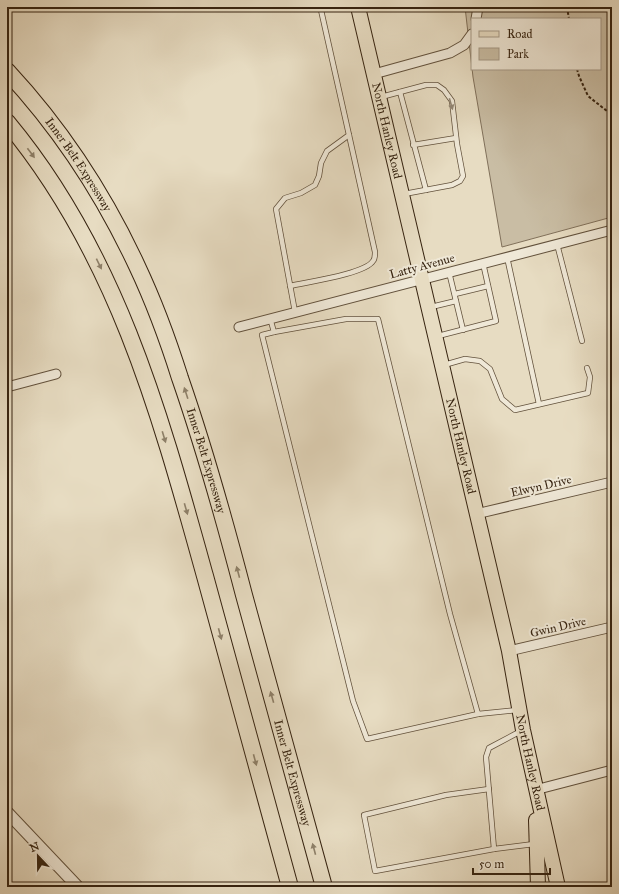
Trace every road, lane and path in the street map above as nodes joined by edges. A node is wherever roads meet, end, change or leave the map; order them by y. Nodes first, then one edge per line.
1 (358, 7) edge
2 (478, 7) edge
3 (567, 7) edge
4 (321, 10) dead end
5 (476, 18) edge
6 (569, 18) edge
7 (471, 35) edge
8 (577, 70) edge
9 (7, 71) edge
10 (374, 74) junction
11 (400, 92) junction
12 (380, 97) junction
13 (612, 115) edge
14 (7, 122) edge
15 (349, 135) junction
16 (456, 138) junction
17 (413, 145) junction
18 (426, 190) junction
19 (402, 194) junction
20 (612, 230) edge
21 (558, 244) junction
22 (507, 257) junction
23 (483, 263) junction
24 (449, 272) junction
25 (422, 279) junction
26 (290, 286) junction
27 (488, 286) junction
28 (455, 294) junction
29 (456, 301) junction
30 (429, 308) junction
31 (295, 312) junction
32 (270, 318) junction
33 (239, 326) dead end
34 (463, 330) junction
35 (274, 332) junction
36 (436, 336) junction
37 (582, 341) dead end
38 (442, 366) junction
39 (587, 368) dead end
40 (56, 374) dead end
41 (7, 387) edge
42 (539, 404) junction
43 (612, 482) edge
44 (476, 514) junction
45 (612, 627) edge
46 (509, 651) junction
47 (519, 710) junction
48 (478, 714) junction
49 (523, 730) junction
50 (612, 770) edge
51 (489, 789) junction
52 (535, 790) junction
53 (7, 812) edge
54 (542, 842) junction
55 (494, 849) junction
56 (78, 887) edge
57 (290, 887) edge
58 (324, 887) edge
59 (538, 887) edge
60 (558, 887) edge

1 - 10 main road, North Hanley Road
2 - 5 street
3 - 6 path
4 - 15 lane
7 - 10 street
8 - 13 path
58 -> 9 highway, Inner Belt Expressway
10 - 12 main road, North Hanley Road
11 - 12 lane
11 -> 16 lane
11 - 17 lane
12 - 19 main road, North Hanley Road
14 -> 57 highway
15 - 26 lane
15 - 26 lane
16 - 17 lane
16 - 18 lane
17 - 18 lane
18 - 19 lane
19 - 25 main road, North Hanley Road
20 - 21 street, Latty Avenue
21 - 22 street, Latty Avenue
21 - 37 lane
22 - 23 street, Latty Avenue
22 - 42 lane
23 - 24 street, Latty Avenue
23 - 27 lane
24 - 25 street, Latty Avenue
24 - 28 lane
25 - 30 main road, North Hanley Road
25 - 31 street, Latty Avenue
26 - 31 lane
27 - 28 lane
27 - 34 lane
28 - 29 lane
29 - 30 lane
29 - 34 lane
30 - 36 main road, North Hanley Road
31 - 32 street, Latty Avenue
32 - 33 street, Latty Avenue
32 - 35 lane
34 - 36 lane
35 - 48 lane
35 - 48 lane
36 - 38 main road, North Hanley Road
38 - 42 lane
38 - 44 main road, North Hanley Road
39 - 42 lane
40 - 41 street
43 - 44 street, Elwyn Drive
44 - 46 main road, North Hanley Road
45 - 46 street, Gwin Drive
46 - 47 main road, North Hanley Road
47 - 48 lane
47 - 49 main road, North Hanley Road
49 - 51 lane
49 - 52 main road, North Hanley Road
50 - 52 street
51 - 55 lane
51 - 55 lane
52 - 54 main road, North Hanley Road
53 - 56 street
54 - 55 lane
54 - 59 main road
54 - 60 main road

